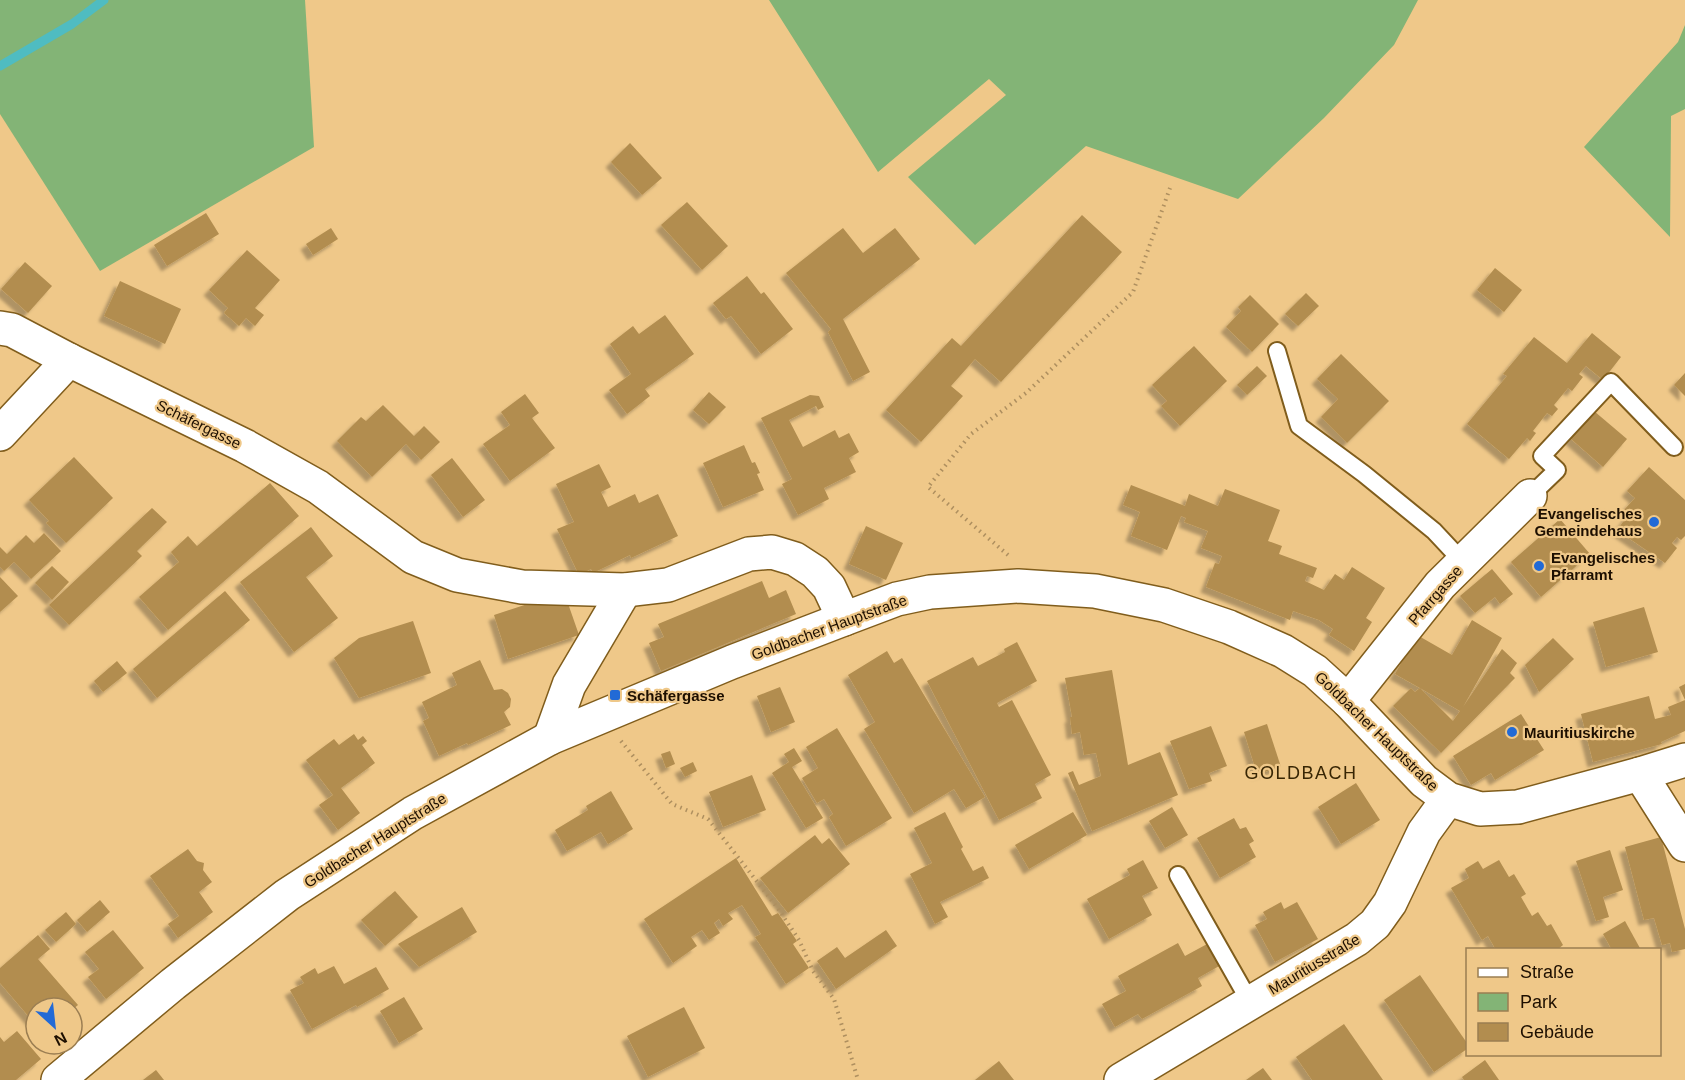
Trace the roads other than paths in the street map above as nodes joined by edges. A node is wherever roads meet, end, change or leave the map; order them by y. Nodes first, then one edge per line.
1 (0, 328) edge
2 (1277, 351) dead end
3 (69, 360) junction
4 (0, 434) edge
5 (1674, 447) dead end
6 (1530, 496) joint
7 (1463, 562) junction
8 (625, 590) junction
9 (844, 619) junction
10 (1348, 701) junction
11 (550, 738) junction
12 (1685, 760) edge
13 (1640, 774) junction
14 (1448, 799) junction
15 (1685, 845) edge
16 (1178, 875) dead end
17 (1250, 1002) junction
18 (58, 1080) edge
19 (1121, 1080) edge

1 - 3 street, Schäfergasse
2 - 7 lane
3 - 4 street
3 - 8 street, Schäfergasse
5 - 6 lane
6 - 7 street, Pfarrgasse
7 - 10 street, Pfarrgasse
8 - 9 street, Schäfergasse
8 - 11 street
9 - 10 street, Goldbacher Hauptstraße
9 - 11 street, Goldbacher Hauptstraße
10 - 14 street, Goldbacher Hauptstraße
11 - 18 street, Goldbacher Hauptstraße
12 - 13 street, Goldbacher Hauptstraße
13 - 14 street, Goldbacher Hauptstraße
13 - 15 street
14 - 17 street, Mauritiusstraße
16 - 17 lane
17 - 19 street, Mauritiusstraße

